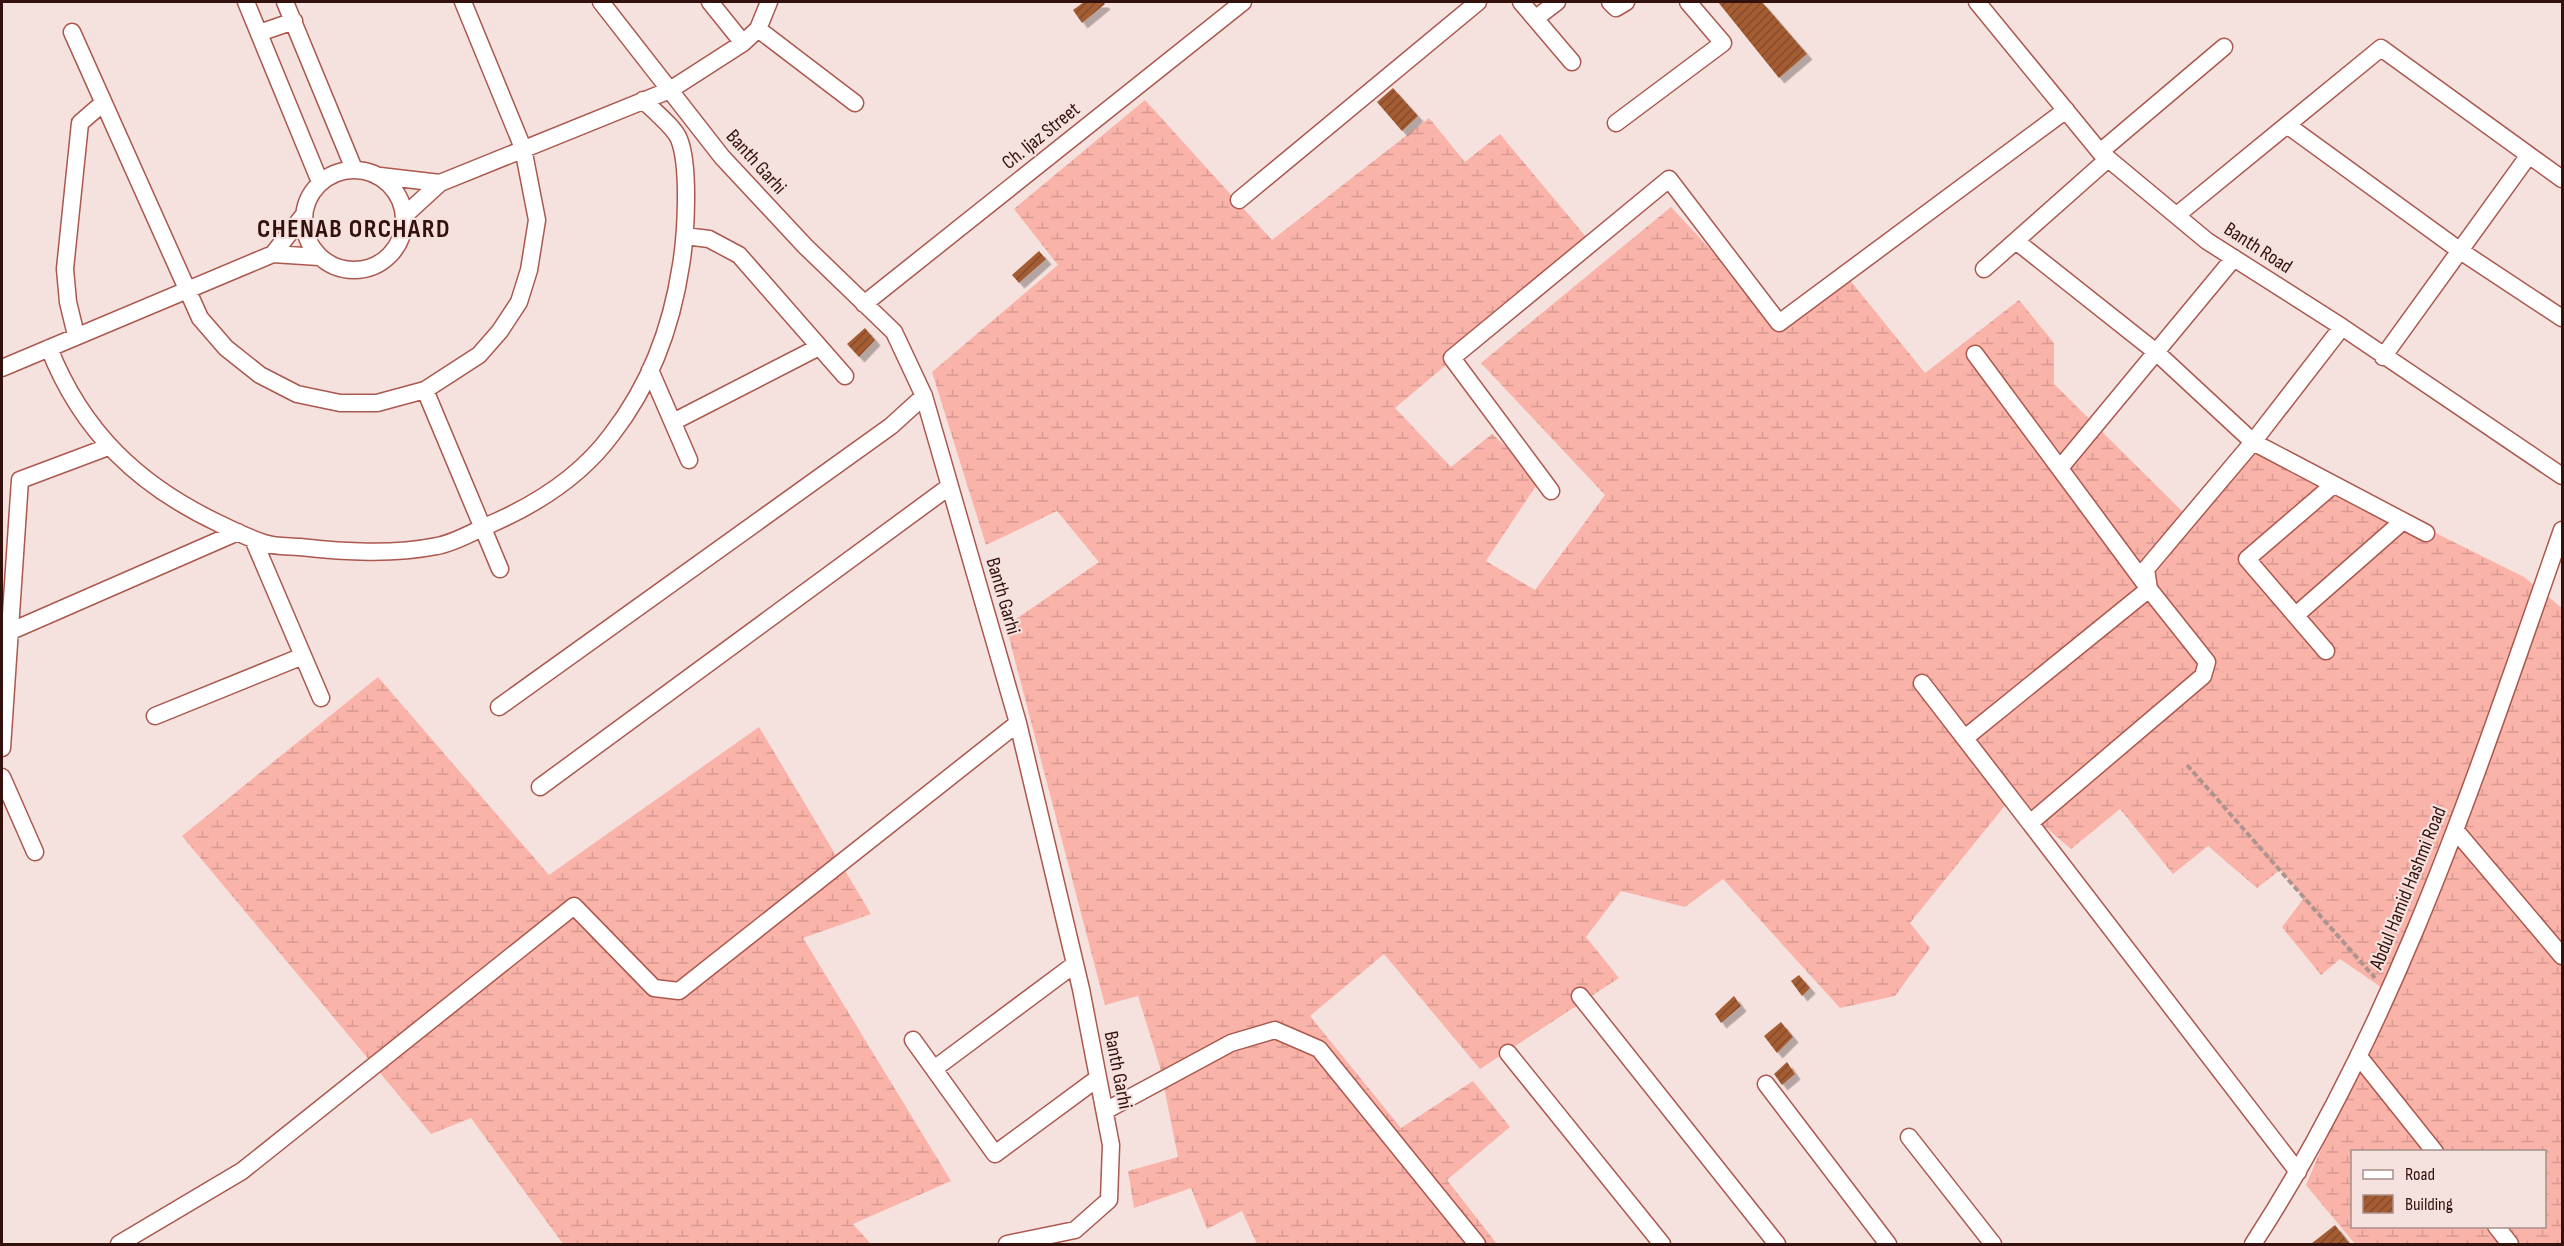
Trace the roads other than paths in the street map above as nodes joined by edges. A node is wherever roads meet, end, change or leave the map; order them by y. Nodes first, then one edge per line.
1 (246, 2) edge
2 (285, 2) edge
3 (462, 2) edge
4 (601, 2) edge
5 (710, 2) edge
6 (769, 2) edge
7 (1244, 2) edge
8 (1478, 2) edge
9 (1521, 2) edge
10 (1557, 2) edge
11 (1610, 2) edge
12 (1626, 2) edge
13 (1688, 2) edge
14 (1977, 2) edge
15 (1536, 18) junction
16 (294, 21) junction
17 (758, 29) junction
18 (72, 32) dead end
19 (259, 33) junction
20 (743, 43) junction
21 (2224, 47) dead end
22 (1572, 62) dead end
23 (670, 90) junction
24 (643, 100) junction
25 (103, 103) junction
26 (855, 103) dead end
27 (2066, 110) junction
28 (1616, 123) dead end
29 (2287, 125) junction
30 (523, 148) junction
31 (2104, 155) junction
32 (2529, 155) junction
33 (354, 169) junction
34 (380, 176) junction
35 (2562, 179) edge
36 (320, 182) junction
37 (440, 183) junction
38 (1239, 200) dead end
39 (2176, 215) junction
40 (303, 216) junction
41 (404, 216) junction
42 (685, 236) junction
43 (2016, 241) junction
44 (2459, 250) junction
45 (273, 254) junction
46 (319, 257) junction
47 (2234, 258) junction
48 (1984, 269) dead end
49 (187, 290) junction
50 (864, 304) junction
51 (2562, 318) edge
52 (2342, 327) junction
53 (76, 335) junction
54 (819, 347) junction
55 (49, 348) junction
56 (2156, 352) junction
57 (1975, 354) dead end
58 (2383, 357) junction
59 (2, 368) edge
60 (650, 370) junction
61 (845, 376) dead end
62 (425, 390) junction
63 (924, 396) junction
64 (673, 422) junction
65 (2253, 442) junction
66 (108, 447) junction
67 (689, 460) dead end
68 (2060, 468) junction
69 (2562, 476) edge
70 (950, 486) junction
71 (2332, 486) junction
72 (1551, 491) dead end
73 (2403, 521) junction
74 (481, 528) junction
75 (2562, 530) edge
76 (2426, 533) dead end
77 (246, 536) junction
78 (500, 569) dead end
79 (2150, 589) junction
80 (2296, 615) junction
81 (9, 632) junction
82 (2326, 651) dead end
83 (303, 656) junction
84 (1922, 683) dead end
85 (321, 698) dead end
86 (499, 707) dead end
87 (155, 716) dead end
88 (1018, 723) junction
89 (1965, 738) junction
90 (2, 748) edge
91 (2, 777) edge
92 (540, 787) dead end
93 (2030, 823) junction
94 (2456, 831) junction
95 (35, 852) dead end
96 (2562, 956) edge
97 (1075, 964) junction
98 (1580, 996) dead end
99 (913, 1040) dead end
100 (1508, 1053) dead end
101 (2360, 1058) junction
102 (934, 1069) junction
103 (1098, 1078) junction
104 (1766, 1084) dead end
105 (1105, 1111) junction
106 (1909, 1137) dead end
107 (2433, 1150) edge
108 (2298, 1172) junction
109 (2497, 1228) edge
110 (1883, 1243) edge
111 (118, 1245) edge
112 (1007, 1245) edge
113 (1477, 1245) edge
114 (1662, 1245) edge
115 (1777, 1245) edge
116 (1994, 1245) edge
117 (2253, 1245) edge
118 (2510, 1245) edge

1 - 19 street
2 - 16 street
3 - 30 street
4 - 23 street, Banth Garhi
5 - 20 street
6 - 17 street
7 - 50 street, Ch. Ijaz Street
8 - 38 street
9 - 15 street
10 - 15 street
11 - 12 street
13 - 28 street
14 - 27 street, Banth Road
15 - 22 street
16 - 19 street
16 - 33 street
17 - 20 street
17 - 26 street
18 - 25 street
19 - 36 street
20 - 23 street
21 - 31 street
23 - 24 street
23 - 50 street, Banth Garhi
24 - 30 street
24 - 42 street
25 - 49 street
25 - 53 street
27 - 31 street, Banth Road
27 - 72 street
29 - 32 street
29 - 39 street
29 - 44 street
30 - 37 street
30 - 62 street
31 - 39 street, Banth Road
31 - 43 street
32 - 35 street
32 - 44 street
33 - 34 street
33 - 36 street
34 - 37 street
34 - 41 street
36 - 40 street
37 - 41 street
39 - 47 street, Banth Road
40 - 45 street
40 - 46 street
41 - 46 street
42 - 54 street
42 - 60 street
43 - 48 street
43 - 56 street
44 - 51 street
44 - 58 street
45 - 46 street
45 - 49 street
47 - 52 street, Banth Road
47 - 56 street
49 - 53 street
49 - 62 street
50 - 63 street, Banth Garhi
52 - 58 street, Banth Road
52 - 65 street
53 - 55 street
54 - 61 street
54 - 64 street
55 - 59 street
55 - 66 street
56 - 65 street
56 - 68 street
57 - 68 street
58 - 69 street, Banth Road
60 - 64 street
60 - 74 street
62 - 74 street
63 - 70 street, Banth Garhi
63 - 86 street
64 - 67 street
65 - 71 street
65 - 79 street
66 - 77 street
66 - 81 street
68 - 79 street
70 - 88 street, Banth Garhi
70 - 92 street
71 - 73 street
71 - 80 street
73 - 76 street
73 - 80 street
74 - 77 street
74 - 78 street
75 - 94 street, Abdul Hamid Hashmi Road
77 - 81 street
77 - 83 street
79 - 89 street
79 - 93 street
80 - 82 street
81 - 90 street
83 - 85 street
83 - 87 street
84 - 89 street
88 - 97 street, Banth Garhi
88 - 111 street
89 - 93 street
91 - 95 street
93 - 108 street
94 - 96 street
94 - 101 street, Abdul Hamid Hashmi Road
97 - 102 street
97 - 103 street, Banth Garhi
98 - 115 street
99 - 102 street
100 - 114 street
101 - 107 street
101 - 108 street, Abdul Hamid Hashmi Road
102 - 103 street
103 - 105 street, Banth Garhi
104 - 110 street
105 - 112 street, Banth Garhi
105 - 113 street
106 - 116 street
108 - 117 street, Abdul Hamid Hashmi Road
109 - 118 street

